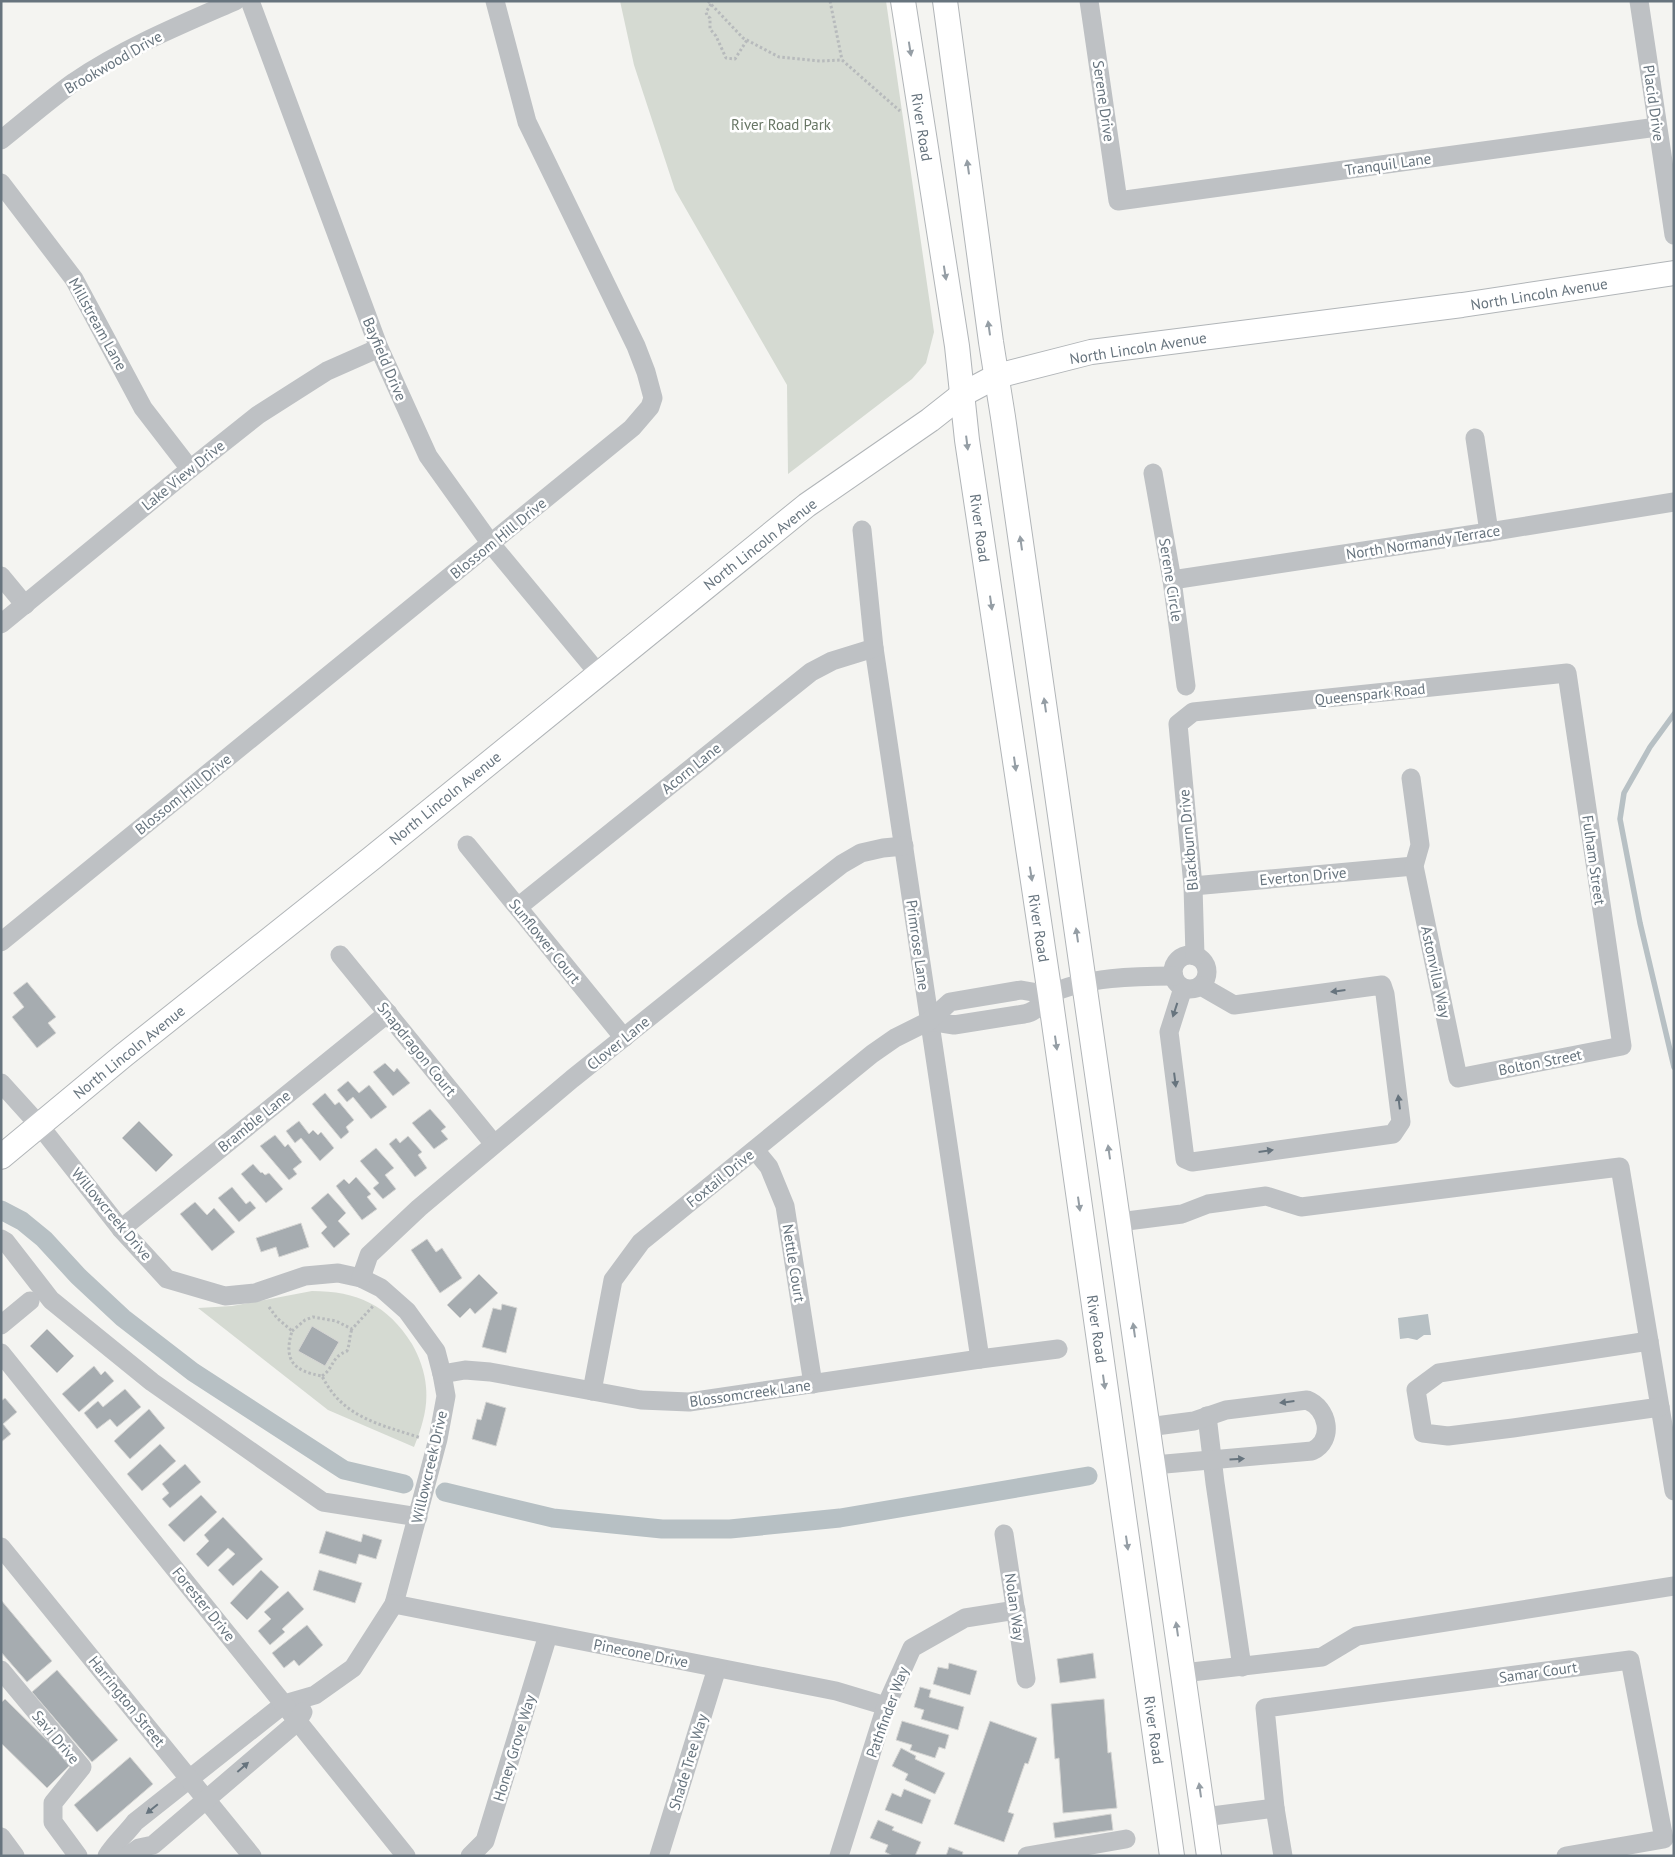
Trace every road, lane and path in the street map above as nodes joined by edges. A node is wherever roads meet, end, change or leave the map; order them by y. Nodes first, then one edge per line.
1 (235, 1) edge
2 (250, 1) edge
3 (495, 1) edge
4 (830, 1) edge
5 (903, 1) edge
6 (945, 1) edge
7 (1089, 1) edge
8 (1639, 1) edge
9 (710, 3) edge
10 (746, 40) junction
11 (842, 60) junction
12 (902, 113) dead end
13 (1658, 127) junction
14 (1, 140) edge
15 (1, 183) edge
16 (1118, 201) joint
17 (1674, 235) edge
18 (1674, 273) edge
19 (379, 348) junction
20 (998, 376) junction
21 (963, 394) junction
22 (1475, 438) dead end
23 (190, 468) junction
24 (1153, 474) dead end
25 (1674, 502) edge
26 (862, 530) dead end
27 (1490, 532) junction
28 (491, 544) junction
29 (1, 576) edge
30 (1172, 580) junction
31 (25, 605) junction
32 (1, 624) edge
33 (874, 648) junction
34 (1567, 673) joint
35 (598, 674) junction
36 (1186, 686) dead end
37 (1178, 724) joint
38 (1411, 778) dead end
39 (467, 845) dead end
40 (904, 846) junction
41 (1414, 866) junction
42 (1193, 886) junction
43 (518, 907) junction
44 (1, 942) edge
45 (340, 955) dead end
46 (1194, 956) junction
47 (1084, 983) junction
48 (1186, 983) junction
49 (986, 995) junction
50 (1050, 995) junction
51 (388, 1013) junction
52 (989, 1020) junction
53 (929, 1021) junction
54 (624, 1038) junction
55 (1622, 1046) joint
56 (1458, 1078) joint
57 (1, 1082) edge
58 (40, 1126) junction
59 (494, 1144) junction
60 (755, 1150) junction
61 (1, 1157) edge
62 (1119, 1222) junction
63 (121, 1229) junction
64 (1, 1239) edge
65 (361, 1278) junction
66 (266, 1300) dead end
67 (30, 1301) dead end
68 (376, 1303) dead end
69 (1, 1325) edge
70 (352, 1329) junction
71 (292, 1331) junction
72 (1649, 1341) junction
73 (1058, 1349) dead end
74 (1, 1353) edge
75 (980, 1359) junction
76 (442, 1374) junction
77 (322, 1376) junction
78 (813, 1384) junction
79 (592, 1391) junction
80 (1660, 1407) junction
81 (1207, 1416) junction
82 (1148, 1427) junction
83 (421, 1438) dead end
84 (1212, 1460) junction
85 (1154, 1465) junction
86 (1674, 1491) edge
87 (418, 1517) junction
88 (1004, 1534) dead end
89 (1, 1547) edge
90 (1674, 1586) edge
91 (394, 1604) junction
92 (1016, 1610) junction
93 (548, 1634) junction
94 (1242, 1667) junction
95 (717, 1668) junction
96 (1, 1670) edge
97 (1183, 1673) junction
98 (1026, 1679) dead end
99 (315, 1695) junction
100 (284, 1704) junction
101 (886, 1706) junction
102 (297, 1722) junction
103 (190, 1778) junction
104 (206, 1798) junction
105 (1275, 1808) junction
106 (1204, 1817) junction
107 (127, 1833) junction
108 (1, 1837) edge
109 (1126, 1839) dead end
110 (133, 1852) edge
111 (1031, 1855) edge
112 (15, 1856) edge
113 (78, 1856) edge
114 (107, 1856) edge
115 (252, 1856) edge
116 (406, 1856) edge
117 (470, 1856) edge
118 (659, 1856) edge
119 (839, 1856) edge
120 (1172, 1856) edge
121 (1209, 1856) edge
122 (1282, 1856) edge
123 (1566, 1856) edge

1 - 14 street, Brookwood Drive
2 - 19 street, Bayfield Drive
3 - 28 street, Blossom Hill Drive
4 - 11 path
5 -> 21 main road, River Road
20 -> 6 main road
7 - 16 street, Serene Drive
8 - 13 street, Placid Drive
9 - 10 path
9 - 10 path
10 - 11 path
11 - 12 path
13 - 16 street, Tranquil Lane
13 - 17 street, Placid Drive
15 - 23 street, Millstream Lane
18 - 20 main road, North Lincoln Avenue
19 - 23 street, Lake View Drive
19 - 28 street, Bayfield Drive
20 - 21 main road, North Lincoln Avenue
47 -> 20 main road
21 - 35 main road, North Lincoln Avenue
21 -> 50 main road, River Road
22 - 27 street
23 - 31 street, Lake View Drive
24 - 30 street, Serene Circle
25 - 27 street, North Normandy Terrace
26 - 33 street, Primrose Lane
27 - 30 street, North Normandy Terrace
28 - 35 street, Bayfield Drive
28 - 44 street, Blossom Hill Drive
29 - 31 street
30 - 36 street, Serene Circle
31 - 32 street, Lake View Drive
33 - 40 street, Primrose Lane
33 - 43 street, Acorn Lane
34 - 37 street, Queenspark Road
34 - 55 street, Fulham Street
35 - 58 main road, North Lincoln Avenue
37 - 42 street, Blackburn Drive
38 - 41 street
39 - 43 street, Sunflower Court
40 - 53 street, Primrose Lane
40 - 54 street, Clover Lane
41 - 42 street, Everton Drive
41 - 56 street, Astonvilla Way
42 - 46 street, Blackburn Drive
43 - 54 street, Sunflower Court
45 - 51 street, Snapdragon Court
46 - 48 street
46 - 48 street
47 - 48 street
47 - 50 street
62 -> 47 main road
48 -> 48 street
49 - 50 street, Foxtail Drive
49 - 52 street
49 - 53 street, Foxtail Drive
50 - 52 street
50 -> 120 main road, River Road
51 - 59 street, Snapdragon Court
51 - 63 street, Bramble Lane
52 - 53 street
53 - 60 street, Foxtail Drive
53 - 75 street, Primrose Lane
54 - 59 street, Clover Lane
55 - 56 street, Bolton Street
57 - 58 street, Willowcreek Drive
58 - 61 main road, North Lincoln Avenue
58 - 63 street, Willowcreek Drive
59 - 65 street, Clover Lane
60 - 78 street, Nettle Court
60 - 79 street, Foxtail Drive
62 - 72 street
82 -> 62 main road
63 - 65 street, Willowcreek Drive
64 - 87 street
65 - 76 street, Willowcreek Drive
66 - 71 path
67 - 69 street
68 - 70 path
70 - 71 path
70 - 77 path
71 - 77 path
72 - 80 street
72 - 80 street
73 - 75 street, Blossomcreek Lane
74 - 100 street, Forester Drive
75 - 78 street, Blossomcreek Lane
76 - 79 street, Blossomcreek Lane
76 - 87 street, Willowcreek Drive
77 - 83 path
78 - 79 street, Blossomcreek Lane
80 - 86 street
81 - 82 street
81 - 84 street
84 -> 81 street
82 - 85 main road
84 - 85 street
84 - 94 street
97 -> 85 main road
87 - 91 street, Willowcreek Drive
88 - 92 street, Nolan Way
89 - 103 street, Harrington Street
90 - 94 street
91 - 93 street, Pinecone Drive
91 - 99 street, Willowcreek Drive
92 - 98 street, Nolan Way
92 - 101 street, Pathfinder Way
93 - 95 street, Pinecone Drive
93 - 117 street, Honey Grove Way
94 - 97 street
95 - 101 street, Pinecone Drive
95 - 118 street, Shade Tree Way
96 - 113 street, Savi Drive
106 -> 97 main road
99 - 100 street, Willowcreek Drive
99 - 102 street, Willowcreek Drive
100 - 102 street, Forester Drive
100 - 103 street, Willowcreek Drive
101 - 119 street, Pathfinder Way
104 -> 102 street, Willowcreek Drive
102 - 116 street, Forester Drive
103 - 104 street, Harrington Street
103 -> 107 street, Willowcreek Drive
104 - 110 street, Willowcreek Drive
104 - 115 street, Harrington Street
105 - 106 street
105 - 122 street, Samar Court
105 - 123 street, Samar Court
106 - 121 main road
107 - 110 street
107 - 114 street, Willowcreek Drive
108 - 112 street
109 - 111 street

